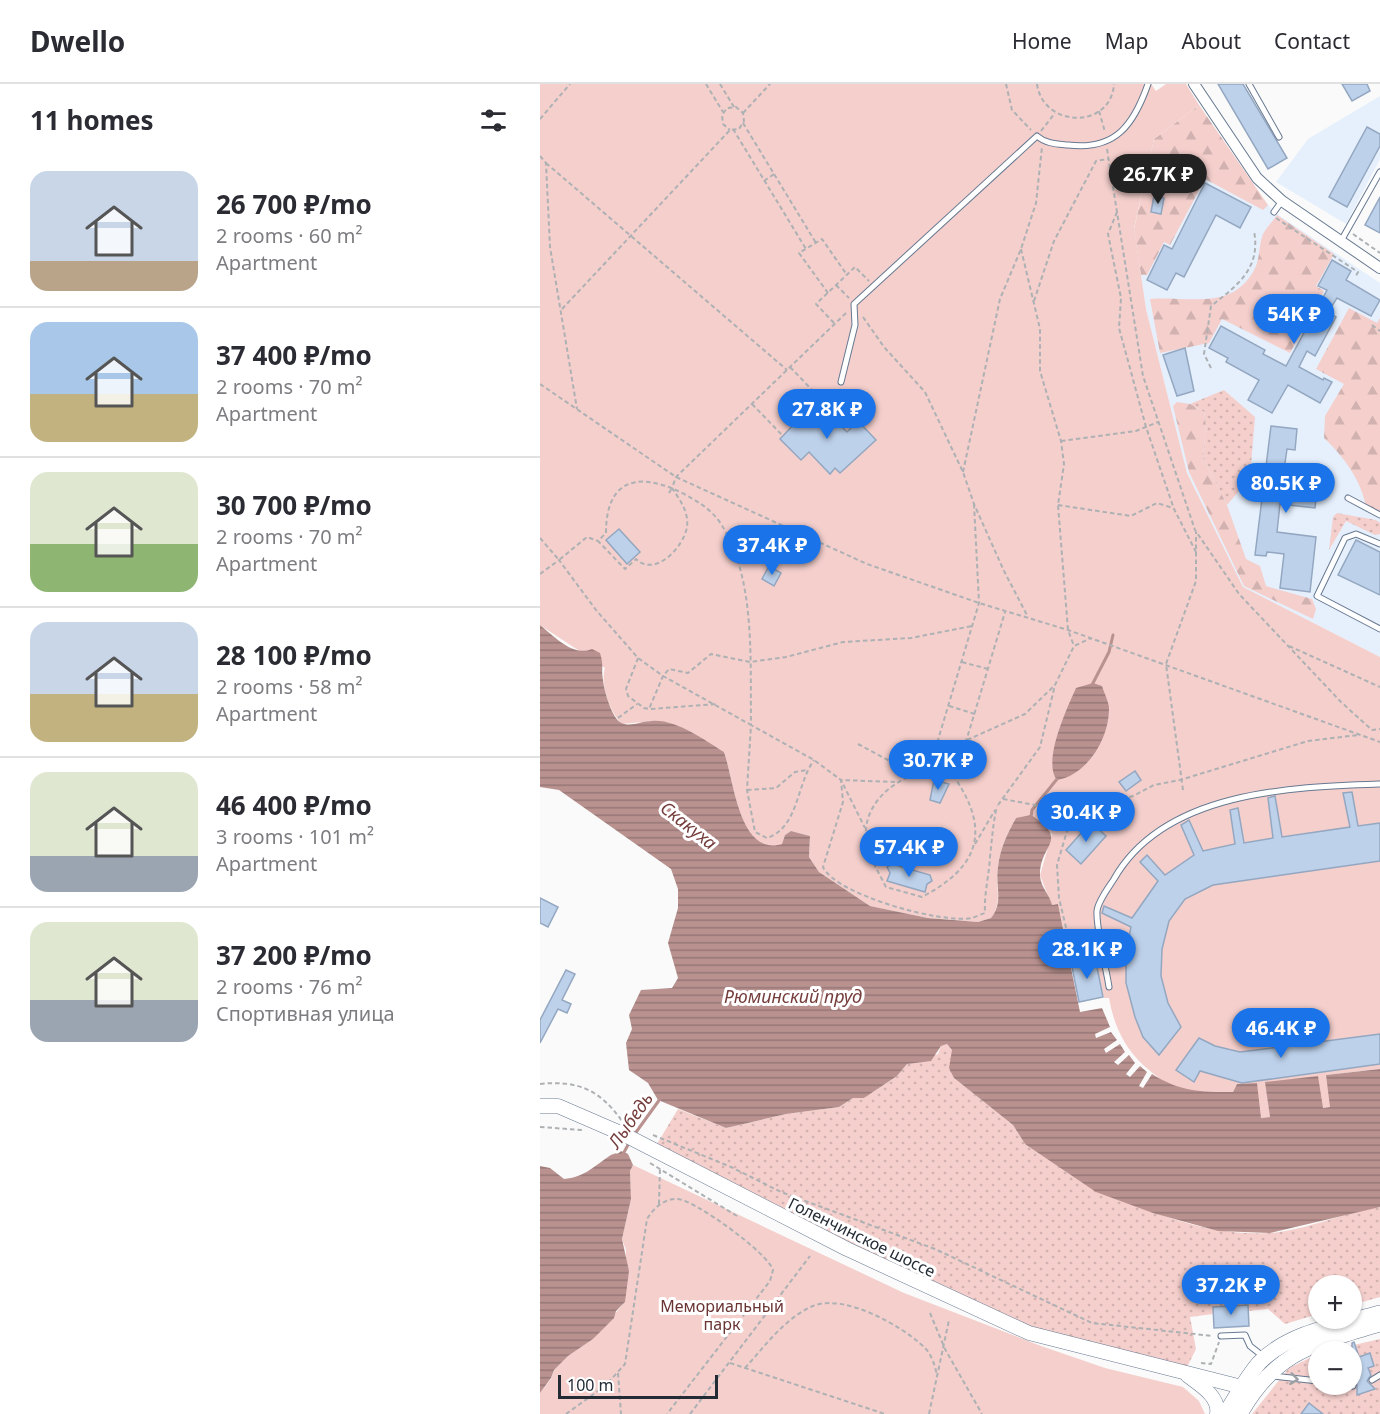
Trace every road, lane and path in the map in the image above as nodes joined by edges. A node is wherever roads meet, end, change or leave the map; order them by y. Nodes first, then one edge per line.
1 (570, 84) edge
2 (706, 84) edge
3 (720, 84) edge
4 (770, 84) edge
5 (1006, 84) edge
6 (1037, 84) edge
7 (1114, 84) edge
8 (1148, 84) edge
9 (1194, 84) edge
10 (1249, 84) edge
11 (734, 107) junction
12 (1099, 111) junction
13 (724, 113) junction
14 (743, 113) junction
15 (1055, 113) junction
16 (540, 119) edge
17 (743, 123) junction
18 (731, 129) junction
19 (1037, 136) junction
20 (1279, 137) dead end
21 (1042, 141) junction
22 (1107, 141) junction
23 (540, 156) edge
24 (1108, 159) junction
25 (546, 163) junction
26 (1380, 172) edge
27 (774, 174) junction
28 (764, 181) junction
29 (1282, 201) junction
30 (1117, 212) junction
31 (1273, 213) joint
32 (1254, 231) dead end
33 (1347, 231) junction
34 (630, 236) junction
35 (1341, 241) junction
36 (816, 243) junction
37 (806, 249) junction
38 (1021, 249) junction
39 (1380, 253) edge
40 (1380, 268) edge
41 (847, 275) junction
42 (1355, 278) dead end
43 (836, 285) junction
44 (873, 286) junction
45 (828, 293) junction
46 (1033, 303) junction
47 (854, 304) junction
48 (562, 309) junction
49 (834, 323) junction
50 (1372, 325) dead end
51 (1380, 331) edge
52 (790, 367) junction
53 (1211, 368) dead end
54 (787, 370) junction
55 (841, 382) dead end
56 (540, 384) edge
57 (752, 404) junction
58 (812, 404) dead end
59 (578, 410) junction
60 (1159, 422) junction
61 (1146, 427) junction
62 (783, 436) dead end
63 (1061, 441) junction
64 (963, 472) junction
65 (676, 477) junction
66 (672, 488) junction
67 (669, 493) dead end
68 (1348, 498) dead end
69 (974, 504) junction
70 (1058, 505) junction
71 (1174, 508) junction
72 (1380, 515) edge
73 (1196, 530) junction
74 (540, 538) edge
75 (598, 542) junction
76 (1380, 544) edge
77 (1196, 552) junction
78 (559, 560) junction
79 (540, 574) edge
80 (979, 603) junction
81 (1005, 611) junction
82 (1028, 618) junction
83 (972, 626) junction
84 (1380, 629) edge
85 (1068, 630) junction
86 (1091, 638) junction
87 (1074, 646) junction
88 (1288, 646) junction
89 (638, 658) junction
90 (750, 662) junction
91 (962, 662) junction
92 (1166, 664) junction
93 (988, 669) junction
94 (663, 676) junction
95 (1055, 685) junction
96 (1380, 687) edge
97 (637, 704) junction
98 (716, 704) junction
99 (948, 706) junction
100 (649, 709) junction
101 (975, 714) junction
102 (618, 717) dead end
103 (751, 724) junction
104 (1380, 729) edge
105 (1372, 730) junction
106 (1360, 734) junction
107 (1370, 738) junction
108 (967, 740) junction
109 (1380, 742) edge
110 (858, 744) dead end
111 (814, 760) junction
112 (807, 770) junction
113 (929, 770) junction
114 (912, 773) junction
115 (955, 778) junction
116 (841, 780) junction
117 (1180, 780) junction
118 (895, 782) junction
119 (1380, 784) edge
120 (747, 790) junction
121 (1183, 790) dead end
122 (1003, 799) junction
123 (997, 806) junction
124 (1090, 808) junction
125 (1061, 816) junction
126 (865, 828) junction
127 (1067, 831) junction
128 (974, 846) junction
129 (1073, 957) dead end
130 (1109, 987) dead end
131 (540, 1084) edge
132 (540, 1106) edge
133 (540, 1126) edge
134 (582, 1130) dead end
135 (633, 1134) junction
136 (643, 1158) dead end
137 (660, 1168) junction
138 (659, 1204) junction
139 (737, 1216) dead end
140 (810, 1256) dead end
141 (930, 1313) dead end
142 (1380, 1313) edge
143 (948, 1320) dead end
144 (1380, 1324) edge
145 (1221, 1336) junction
146 (945, 1349) junction
147 (1265, 1358) junction
148 (730, 1363) junction
149 (1200, 1363) dead end
150 (745, 1368) junction
151 (1182, 1372) junction
152 (618, 1374) junction
153 (1269, 1375) junction
154 (1380, 1375) edge
155 (937, 1377) junction
156 (1372, 1380) dead end
157 (1308, 1381) edge
158 (1243, 1401) edge
159 (566, 1414) edge
160 (621, 1414) edge
161 (668, 1414) edge
162 (690, 1414) edge
163 (885, 1414) edge
164 (929, 1414) edge
165 (982, 1414) edge
166 (1217, 1414) edge
167 (1225, 1414) edge

1 - 16 path
2 - 13 path
3 - 11 path
4 - 14 path
5 - 19 path
6 - 15 path
7 - 12 path
8 - 22 lane
9 - 29 street
10 - 20 lane
11 - 13 path
11 - 14 path
12 - 15 path
12 - 22 path
13 - 18 path
14 - 17 path
15 - 19 path
17 - 18 path
17 - 27 path
18 - 28 path
18 - 34 path
19 - 21 lane
19 - 44 lane
21 - 22 lane
21 - 38 path
22 - 24 path
23 - 25 path
24 - 30 path
24 - 46 path
25 - 34 path
25 - 48 path
26 - 33 lane
27 - 28 path
27 - 36 path
28 - 37 path
29 - 31 lane
29 - 35 street
30 - 60 path
30 - 61 path
31 - 42 path
32 - 53 path
33 - 35 lane
33 - 39 path
34 - 48 path
34 - 54 path
35 - 40 street
36 - 37 path
36 - 41 path
37 - 45 path
38 - 46 path
38 - 64 path
41 - 43 path
41 - 44 path
43 - 45 path
43 - 47 path
44 - 47 lane
45 - 49 path
46 - 63 path
47 - 49 path
47 - 55 lane
47 - 64 path
48 - 59 path
49 - 52 path
50 - 51 path
52 - 54 path
52 - 58 path
54 - 57 path
56 - 59 path
57 - 62 path
57 - 65 path
59 - 65 path
60 - 61 path
60 - 73 path
61 - 63 path
61 - 71 path
63 - 70 path
64 - 69 path
65 - 66 path
65 - 80 path
66 - 67 path
66 - 75 path
66 - 75 path
66 - 90 path
68 - 72 lane
69 - 80 path
69 - 82 path
70 - 71 path
70 - 85 path
71 - 77 path
73 - 77 path
73 - 88 path
74 - 78 path
75 - 78 path
76 - 84 lane
77 - 92 path
78 - 79 path
78 - 89 path
80 - 81 path
80 - 83 path
81 - 82 path
81 - 93 path
82 - 85 path
83 - 90 path
83 - 91 path
85 - 86 path
85 - 87 path
86 - 87 path
86 - 92 path
87 - 95 path
88 - 96 path
88 - 105 path
89 - 94 path
89 - 97 path
90 - 94 path
90 - 103 path
91 - 93 path
91 - 99 path
92 - 106 path
92 - 117 path
93 - 101 path
94 - 98 path
94 - 100 path
95 - 108 path
95 - 122 path
97 - 100 path
97 - 102 path
98 - 100 path
98 - 103 path
99 - 101 path
99 - 113 path
101 - 108 path
103 - 111 path
103 - 120 path
104 - 105 path
105 - 107 path
106 - 107 path
106 - 117 path
107 - 109 path
108 - 115 path
110 - 114 path
111 - 112 path
111 - 116 path
112 - 120 path
112 - 120 path
113 - 114 path
113 - 115 path
114 - 118 path
115 - 128 path
116 - 118 path
116 - 123 path
116 - 126 path
117 - 121 path
117 - 124 path
118 - 126 path
119 - 130 lane
122 - 123 path
122 - 125 path
123 - 128 path
124 - 125 path
124 - 127 path
125 - 127 path
126 - 128 path
127 - 129 path
131 - 135 path
132 - 135 street, Голенчинское шоссе
133 - 134 path
135 - 145 path
135 - 151 street, Голенчинское шоссе
136 - 137 path
137 - 138 path
137 - 139 path
138 - 152 path
138 - 161 path
140 - 148 path
141 - 146 path
142 - 147 main road
143 - 146 path
144 - 153 main road
145 - 147 lane
145 - 149 path
146 - 155 path
146 - 165 path
147 - 158 main road
148 - 150 path
148 - 162 path
150 - 155 path
150 - 163 path
151 - 158 street, Голенчинское шоссе
151 - 166 street, Голенчинское шоссе
152 - 159 path
152 - 160 path
153 -> 157 lane
153 - 158 main road
154 - 156 lane
155 - 164 path
158 - 167 main road

